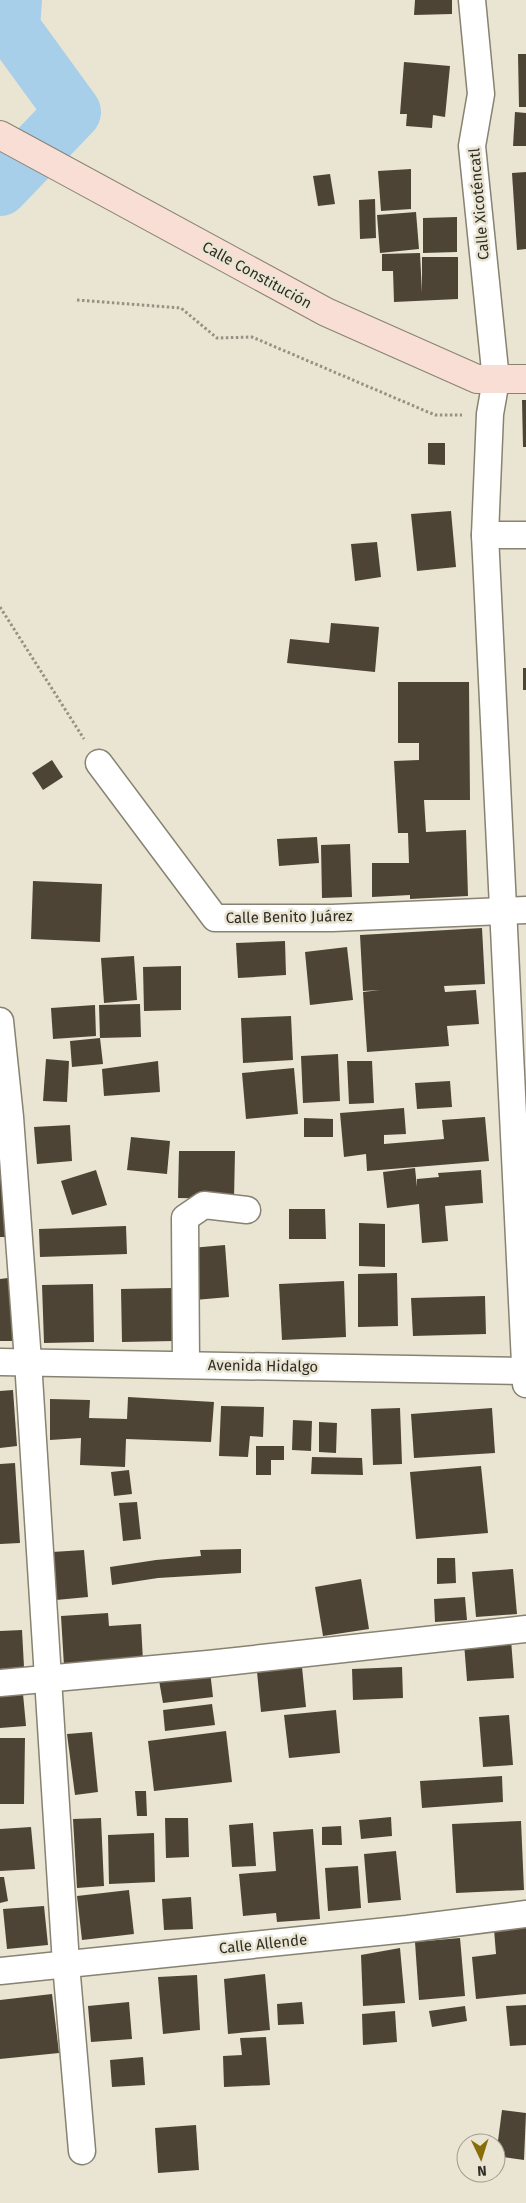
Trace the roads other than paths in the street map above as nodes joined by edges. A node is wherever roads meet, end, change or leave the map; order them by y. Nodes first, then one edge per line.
1 (472, 0) edge
2 (0, 135) edge
3 (526, 379) edge
4 (496, 380) junction
5 (485, 535) junction
6 (526, 535) edge
7 (100, 763) road end
8 (515, 911) edge
9 (0, 1021) edge
10 (247, 1210) dead end
11 (28, 1361) junction
12 (0, 1362) edge
13 (186, 1364) junction
14 (526, 1375) edge
15 (526, 1629) edge
16 (48, 1680) junction
17 (0, 1683) edge
18 (526, 1914) edge
19 (66, 1964) junction
20 (0, 1971) edge
21 (82, 2152) dead end

1 - 4 street, Calle Xicoténcatl
2 - 4 street, Calle Constitución
3 - 4 street, Calle Constitución
4 - 5 street, Calle Xicoténcatl
5 - 6 street
5 - 8 street, Calle Xicoténcatl
7 - 8 street, Calle Benito Juárez
8 - 14 street, Calle Xicoténcatl
9 - 11 street
10 - 13 street
11 - 12 street, Avenida Hidalgo
11 - 13 street, Avenida Hidalgo
11 - 16 street
13 - 14 street, Avenida Hidalgo
15 - 16 street
16 - 17 street
16 - 19 street
18 - 19 street, Calle Allende
19 - 20 street, Calle Allende
19 - 21 street

